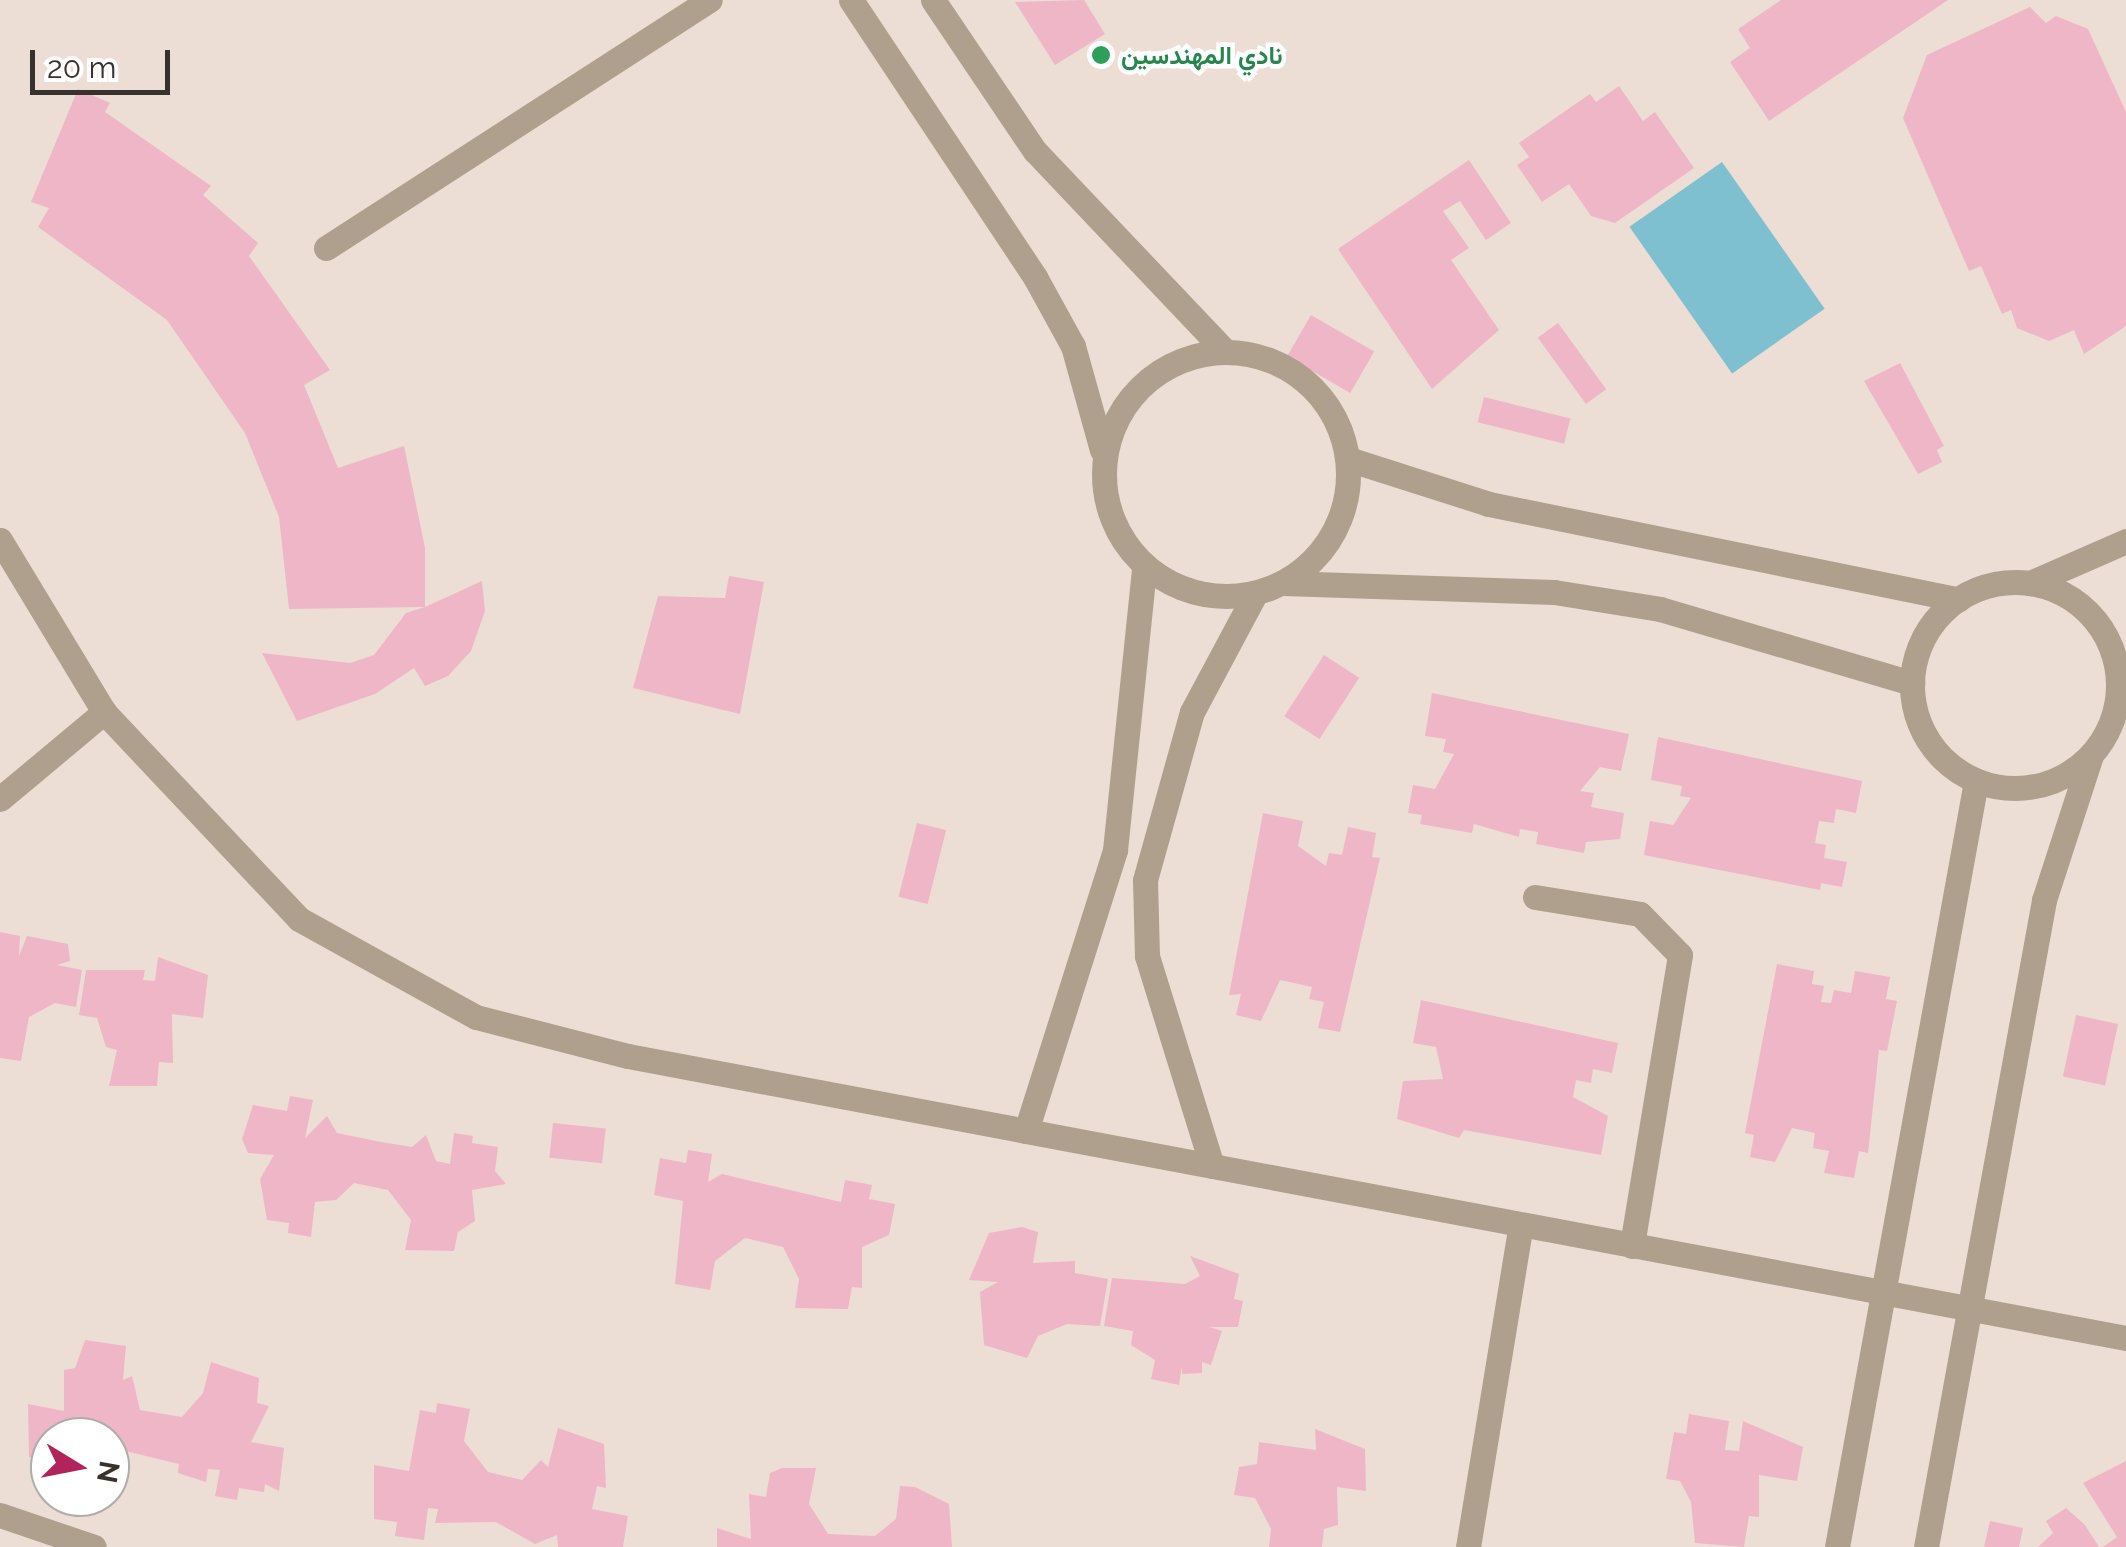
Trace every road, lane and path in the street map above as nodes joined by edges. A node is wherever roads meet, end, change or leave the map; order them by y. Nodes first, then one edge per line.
1 (710, 0) edge
2 (851, 0) edge
3 (933, 0) edge
4 (326, 248) dead end
5 (1226, 351) junction
6 (1348, 459) junction
7 (1104, 460) junction
8 (0, 540) edge
9 (2126, 541) edge
10 (1144, 566) junction
11 (2030, 583) junction
12 (1283, 584) junction
13 (1255, 594) junction
14 (1958, 599) junction
15 (1912, 683) junction
16 (104, 712) junction
17 (2126, 714) edge
18 (2098, 745) junction
19 (1976, 781) junction
20 (0, 799) edge
21 (1535, 897) dead end
22 (1026, 1131) junction
23 (1212, 1166) junction
24 (1521, 1225) junction
25 (1632, 1246) junction
26 (1883, 1293) junction
27 (1970, 1309) junction
28 (2126, 1338) edge
29 (0, 1515) edge
30 (94, 1547) edge
31 (1468, 1547) edge
32 (1837, 1547) edge
33 (1926, 1547) edge

1 - 4 street
2 - 7 street
3 - 5 street
5 - 6 street
5 - 7 street
6 - 12 street
6 - 14 street
7 - 10 street
8 - 16 street
9 - 11 street
10 - 13 street
10 - 22 street
11 - 14 street
11 - 18 street
12 - 13 street
12 - 15 street
13 - 23 street
14 - 15 street
15 - 19 street
16 - 20 street
16 - 22 street
17 - 18 street
18 - 19 street
18 - 27 street
19 - 26 street
21 - 25 street
22 - 23 street
23 - 24 street
24 - 25 street
24 - 31 street
25 - 26 street
26 - 27 street
26 - 32 street
27 - 28 street
27 - 33 street
29 - 30 street

